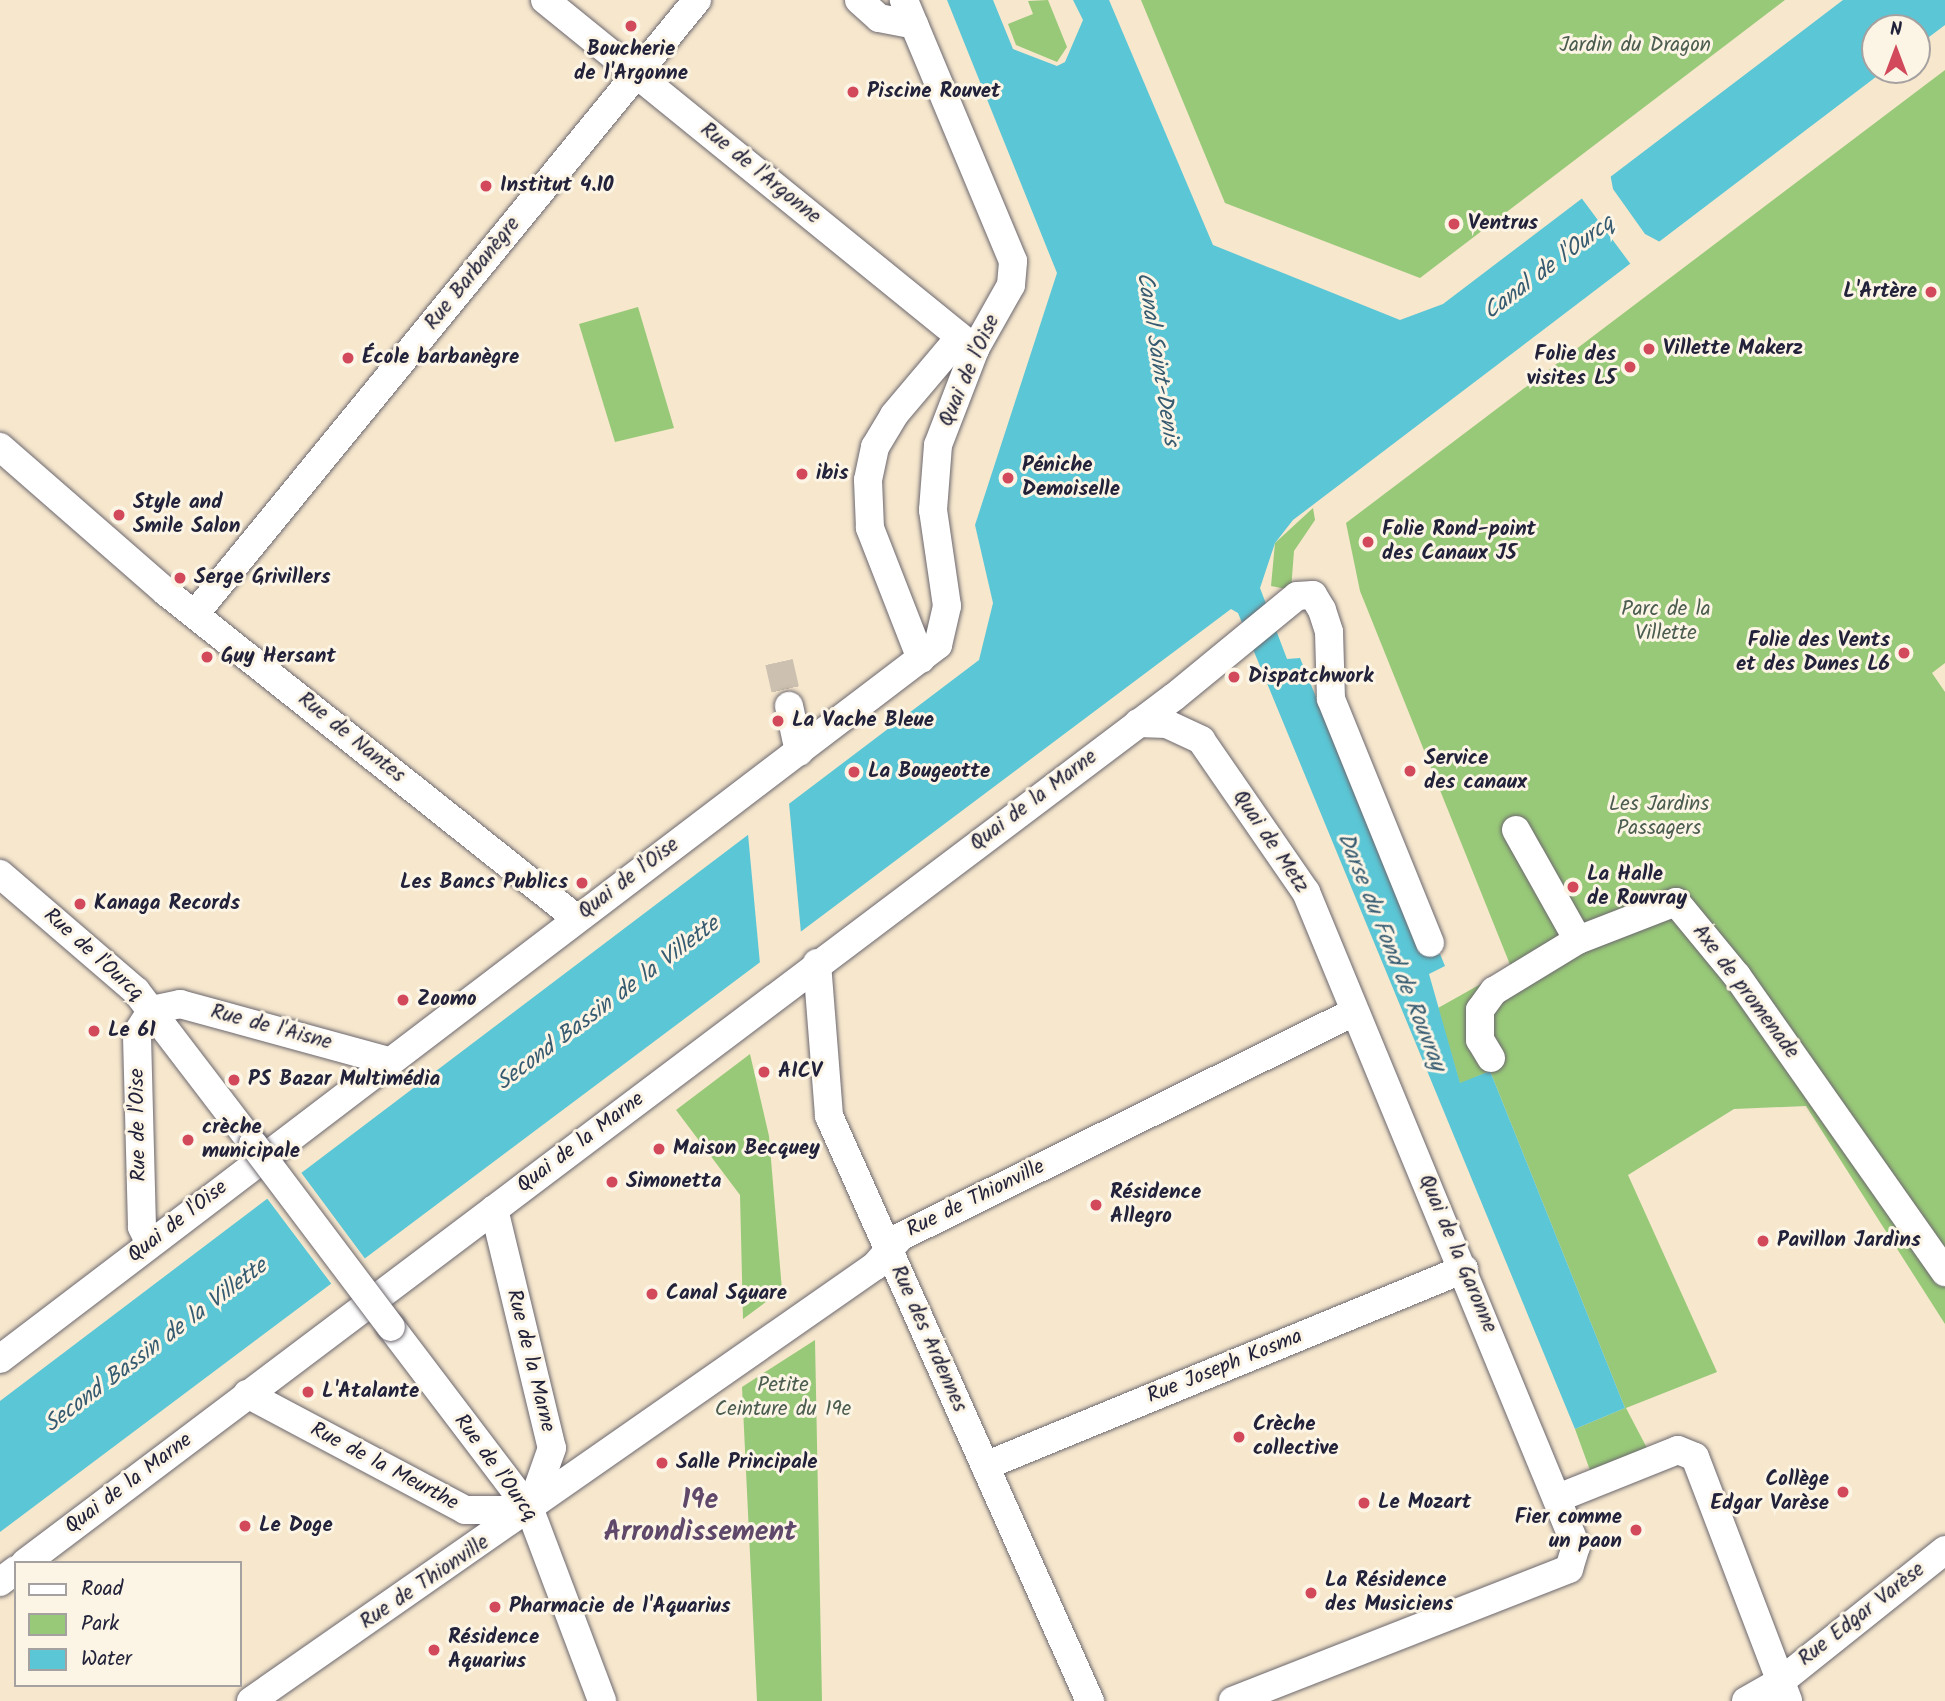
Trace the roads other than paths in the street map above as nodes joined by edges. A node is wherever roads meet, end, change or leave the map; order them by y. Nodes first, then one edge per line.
1 (545, 0) edge
2 (697, 0) edge
3 (859, 0) edge
4 (909, 12) edge
5 (638, 73) junction
6 (967, 343) junction
7 (0, 447) edge
8 (195, 614) junction
9 (921, 659) junction
10 (1174, 697) junction
11 (789, 706) tunnel mouth
12 (1138, 723) junction
13 (1191, 731) junction
14 (799, 752) junction
15 (1516, 830) dead end
16 (0, 874) edge
17 (576, 918) junction
18 (1578, 940) junction
19 (1430, 943) dead end
20 (817, 963) junction
21 (152, 1010) junction
22 (1354, 1012) junction
23 (1491, 1058) dead end
24 (388, 1061) junction
25 (494, 1209) junction
26 (149, 1242) junction
27 (889, 1250) junction
28 (1464, 1269) junction
29 (1945, 1272) edge
30 (0, 1359) edge
31 (247, 1394) junction
32 (552, 1448) junction
33 (598, 1462) junction
34 (985, 1466) junction
35 (1558, 1498) junction
36 (530, 1510) junction
37 (1945, 1550) edge
38 (28, 1561) edge
39 (1784, 1691) edge
40 (251, 1701) edge
41 (602, 1701) edge
42 (1090, 1701) edge
43 (1233, 1701) edge
44 (1746, 1701) edge

1 - 5 street, Rue de l'Argonne
2 - 5 street, Rue Barbanègre
3 - 4 street
4 - 6 street, Quai de l'Oise
5 - 6 street, Rue de l'Argonne
5 - 8 street, Rue Barbanègre
6 - 9 street, Quai de l'Oise
6 - 9 street
7 - 8 street, Rue de Nantes
8 - 17 street, Rue de Nantes
9 - 14 street, Quai de l'Oise
10 - 12 street, Quai de la Marne
10 - 13 street, Quai de Metz
10 - 19 street, Quai de la Marne
11 - 14 street
12 - 13 street
12 - 20 street, Quai de la Marne
13 - 22 street, Quai de Metz
14 - 17 street, Quai de l'Oise
15 - 18 street
16 - 21 street, Rue de l'Ourcq
17 - 24 street, Quai de l'Oise
18 - 23 street
18 - 29 street, Axe de promenade
20 - 25 street, Quai de la Marne
20 - 27 street, Rue des Ardennes
21 - 24 street, Rue de l'Aisne
21 - 26 street, Rue de l'Oise
21 - 36 street, Rue de l'Ourcq, bridge
22 - 27 street, Rue de Thionville
22 - 28 street, Quai de la Garonne
24 - 26 street, Quai de l'Oise
25 - 31 street, Quai de la Marne
25 - 32 street, Rue de la Marne
26 - 30 street, Quai de l'Oise
27 - 33 street, Rue de Thionville
27 - 34 street, Rue des Ardennes
28 - 34 street, Rue Joseph Kosma
28 - 35 street, Quai de la Garonne
31 - 36 street, Rue de la Meurthe
31 - 38 street, Quai de la Marne
32 - 33 street
32 - 36 street, Rue de la Marne
33 - 36 street, Rue de Thionville
34 - 42 street, Rue des Ardennes
35 - 39 street
35 - 43 street, Quai de la Garonne
36 - 40 street, Rue de Thionville
36 - 41 street, Rue de l'Ourcq
37 - 39 street, Rue Edgar Varèse
39 - 44 street, Rue Edgar Varèse

